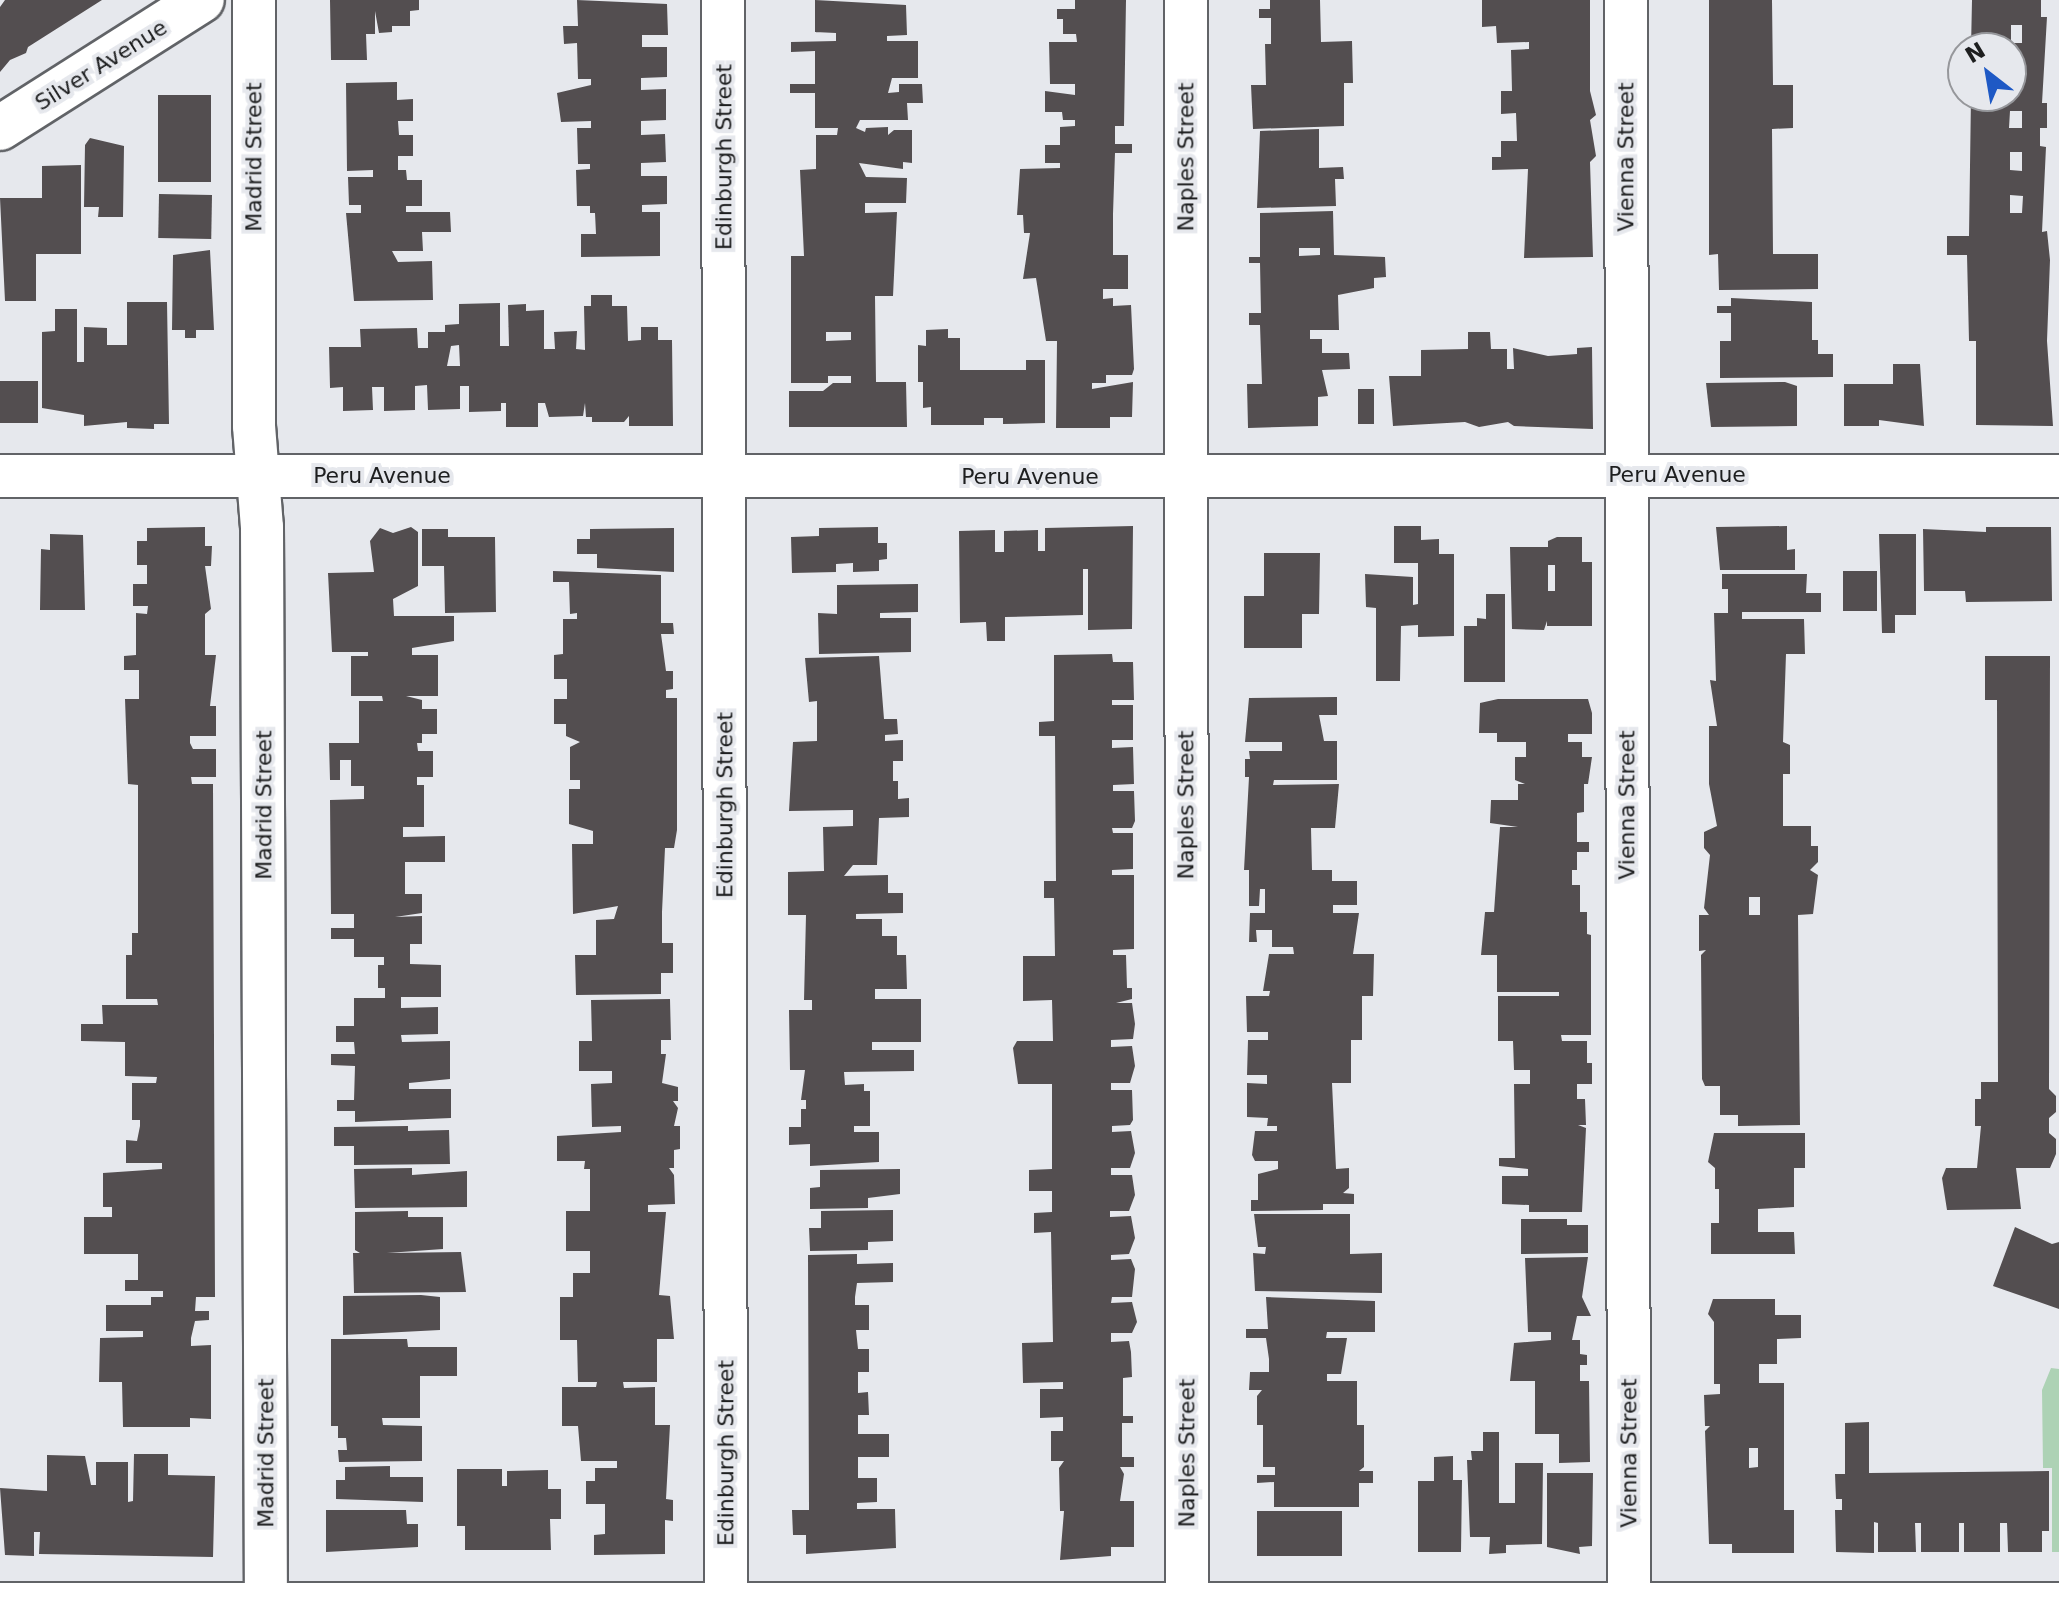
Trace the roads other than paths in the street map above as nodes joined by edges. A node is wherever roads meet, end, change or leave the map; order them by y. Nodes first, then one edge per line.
1 (202, 0) edge
2 (254, 0) edge
3 (723, 0) edge
4 (1186, 0) edge
5 (1626, 0) edge
6 (0, 128) edge
7 (724, 475) junction
8 (1626, 475) junction
9 (0, 476) edge
10 (258, 476) junction
11 (2059, 476) edge
12 (1186, 478) junction
13 (0, 1604) edge
14 (2059, 1604) edge
15 (726, 1606) edge
16 (266, 1607) edge
17 (1187, 1608) edge
18 (1629, 1608) edge

1 - 6 main road, Silver Avenue
2 - 10 street, Madrid Street
3 - 7 street, Edinburgh Street
4 - 12 street, Naples Street
5 - 8 street, Vienna Street
7 - 10 street, Peru Avenue
7 - 12 street, Peru Avenue
7 - 15 street, Edinburgh Street
8 - 11 street, Peru Avenue
8 - 12 street, Peru Avenue
8 - 18 street, Vienna Street
9 - 10 street, Peru Avenue
10 - 16 street, Madrid Street
12 - 17 street, Naples Street
13 - 16 street
14 - 18 street
15 - 16 street
15 - 17 street
17 - 18 street

